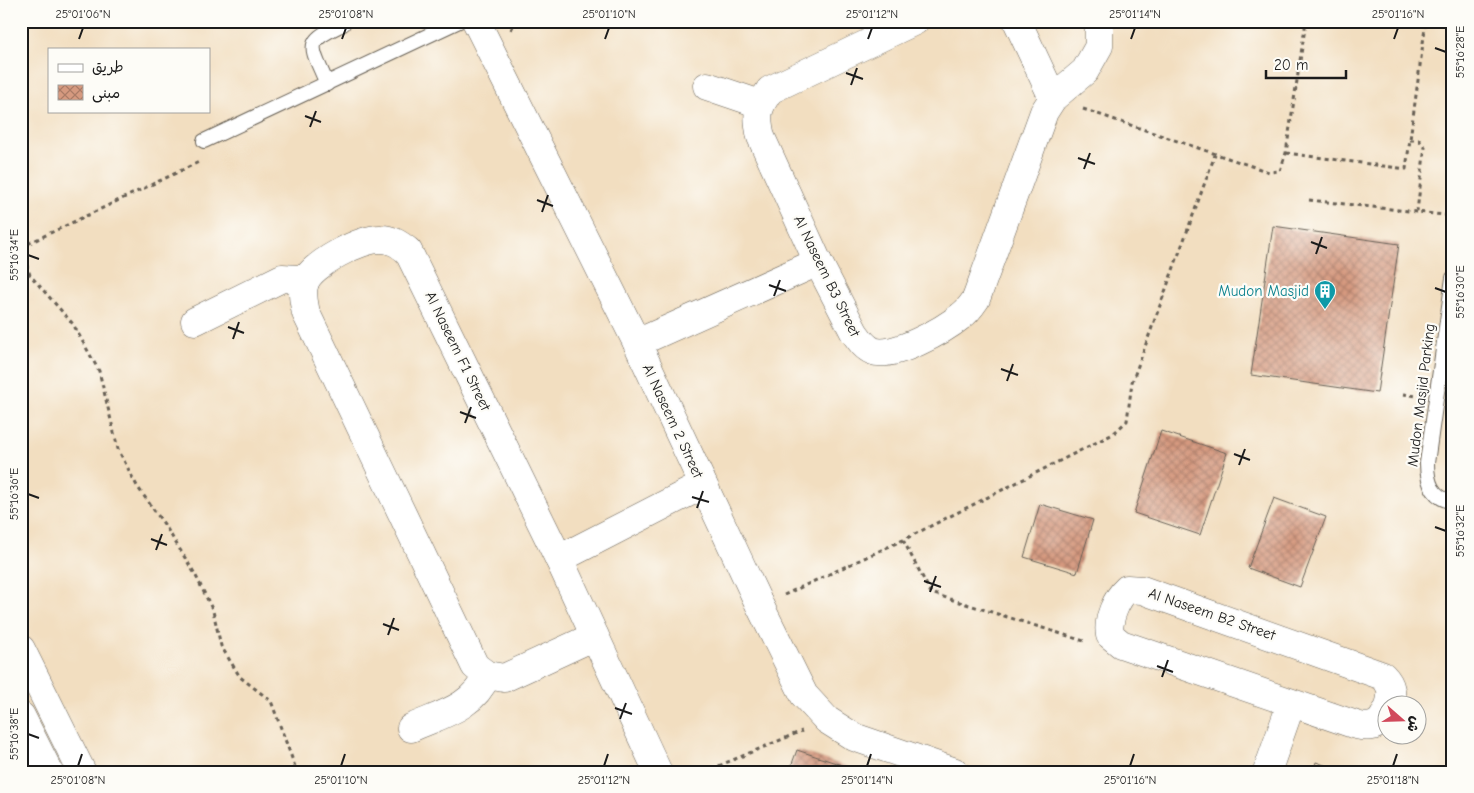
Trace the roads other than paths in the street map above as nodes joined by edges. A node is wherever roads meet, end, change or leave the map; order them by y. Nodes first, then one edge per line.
1 (458, 21) edge
2 (476, 21) edge
3 (915, 21) edge
4 (1017, 21) edge
5 (1099, 21) edge
6 (343, 24) dead end
7 (327, 84) junction
8 (707, 86) dead end
9 (1053, 98) junction
10 (760, 104) junction
11 (204, 141) dead end
12 (818, 262) junction
13 (1453, 278) edge
14 (305, 282) junction
15 (195, 321) dead end
16 (637, 343) junction
17 (703, 485) junction
18 (1453, 502) edge
19 (559, 559) junction
20 (595, 636) junction
21 (21, 649) edge
22 (487, 675) junction
23 (1391, 696) edge
24 (1291, 704) junction
25 (21, 716) edge
26 (1376, 725) edge
27 (411, 728) dead end
28 (49, 772) edge
29 (82, 772) edge
30 (658, 772) edge
31 (955, 772) edge
32 (1267, 772) edge

1 - 7 lane
2 - 16 main road, Al Naseem 2 Street
3 - 10 main road
4 - 9 main road
5 - 9 main road, Al Naseem B3 Street
6 - 7 lane
7 - 11 lane
8 - 10 main road
9 - 12 main road, Al Naseem B3 Street
10 - 12 main road, Al Naseem B3 Street
12 - 16 main road
13 - 18 lane, Mudon Masjid Parking
14 - 15 main road
14 - 19 main road, Al Naseem F1 Street
14 - 22 main road
16 - 17 main road, Al Naseem 2 Street
17 - 19 main road
17 - 31 main road, Al Naseem 2 Street
19 - 20 main road, Al Naseem F1 Street
20 - 22 main road
20 - 30 main road, Al Naseem F1 Street
21 - 29 main road
22 - 27 main road
23 - 24 main road, Al Naseem B2 Street
24 - 26 main road
24 - 32 main road
25 - 28 main road

